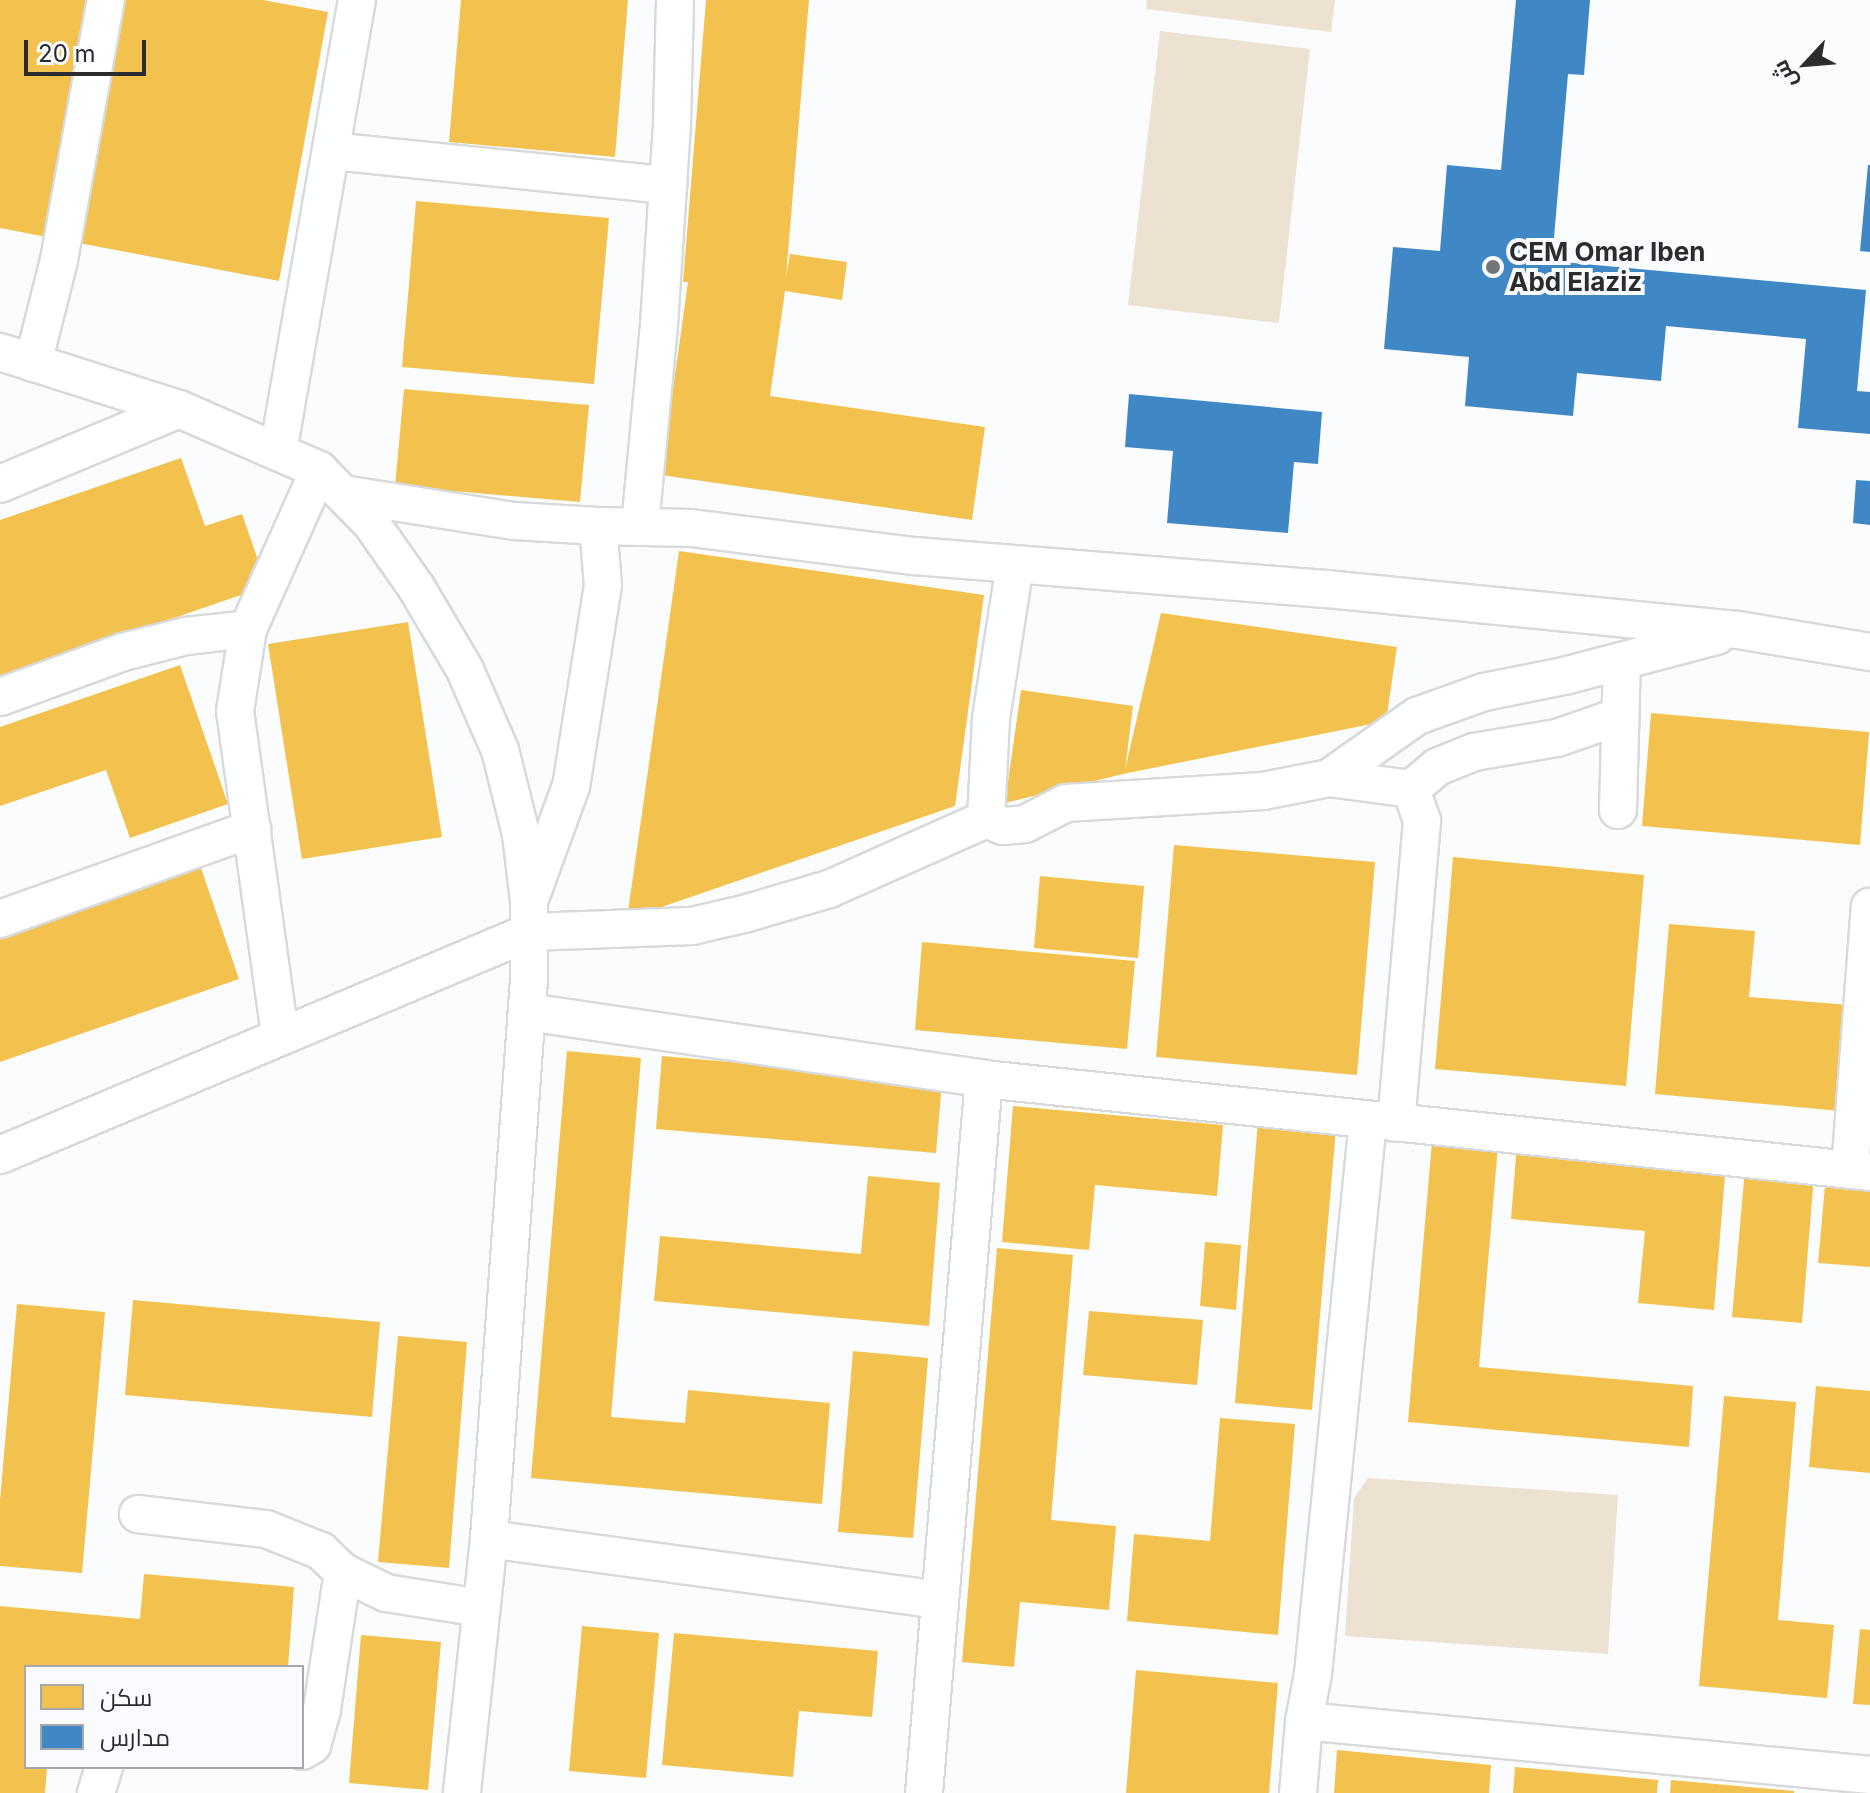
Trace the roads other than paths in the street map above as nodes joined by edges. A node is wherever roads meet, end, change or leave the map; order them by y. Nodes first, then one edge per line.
1 (106, 0) edge
2 (357, 0) edge
3 (675, 0) edge
4 (331, 151) junction
5 (668, 185) junction
6 (17, 358) edge
7 (179, 409) junction
8 (278, 452) junction
9 (331, 482) junction
10 (0, 484) edge
11 (598, 526) junction
12 (640, 526) junction
13 (1015, 565) junction
14 (248, 629) junction
15 (1738, 630) junction
16 (1870, 652) edge
17 (1622, 661) junction
18 (0, 697) edge
19 (1620, 716) junction
20 (1329, 778) junction
21 (1411, 789) junction
22 (1618, 810) dead end
23 (986, 819) junction
24 (252, 829) junction
25 (1870, 907) edge
26 (530, 916) junction
27 (0, 919) edge
28 (527, 1012) junction
29 (280, 1035) junction
30 (984, 1079) junction
31 (1382, 1121) junction
32 (0, 1155) edge
33 (1860, 1171) edge
34 (138, 1514) dead end
35 (489, 1539) junction
36 (343, 1572) junction
37 (938, 1600) junction
38 (481, 1608) junction
39 (1304, 1721) junction
40 (304, 1750) edge
41 (103, 1769) edge
42 (1852, 1780) edge
43 (469, 1792) edge
44 (96, 1793) edge
45 (924, 1793) edge
46 (1298, 1793) edge

1 - 6 street
2 - 4 street
3 - 5 street
4 - 5 street
4 - 8 street
5 - 12 street
6 - 7 street
7 - 8 street
7 - 10 street
8 - 9 street
9 - 11 street
9 - 14 street
9 - 26 street
11 - 12 street
11 - 26 street
12 - 13 street
13 - 15 street
13 - 23 street
14 - 18 street
14 - 24 street
15 - 16 street
15 - 17 street
17 - 19 street
17 - 20 street
19 - 21 street
19 - 22 street
20 - 21 street
20 - 23 street
21 - 31 street
23 - 26 street
24 - 27 street
24 - 29 street
25 - 33 street
26 - 28 street
26 - 29 street
28 - 30 street
28 - 35 street
29 - 32 street
30 - 31 street
30 - 37 street
31 - 33 street
31 - 39 street
34 - 36 street
35 - 37 street
35 - 38 street
36 - 38 street
36 - 40 street
37 - 45 street
38 - 43 street
39 - 42 street
39 - 46 street
41 - 44 street

